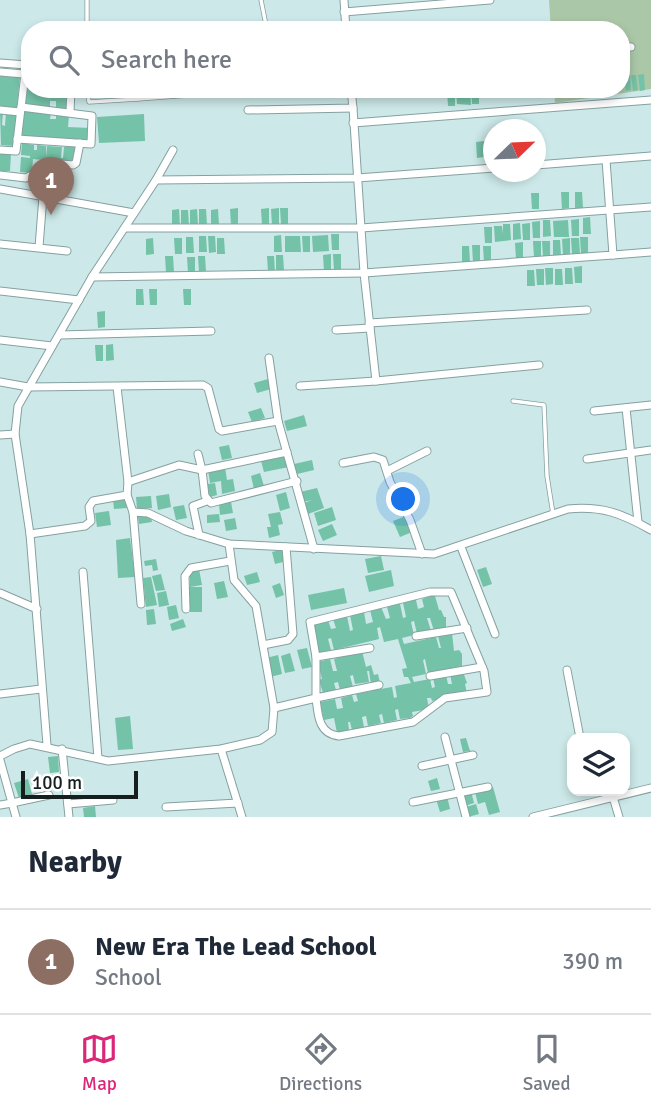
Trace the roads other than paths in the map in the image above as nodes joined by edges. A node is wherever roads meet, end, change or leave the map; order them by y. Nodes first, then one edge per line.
1 (87, 0) edge
2 (261, 0) edge
3 (344, 0) edge
4 (490, 0) edge
5 (345, 12) junction
6 (87, 21) edge
7 (265, 21) edge
8 (346, 21) edge
9 (0, 63) edge
10 (21, 64) edge
11 (0, 72) edge
12 (21, 74) edge
13 (22, 98) edge
14 (71, 98) edge
15 (88, 98) edge
16 (151, 98) edge
17 (352, 98) edge
18 (138, 99) joint
19 (651, 100) edge
20 (353, 108) junction
21 (21, 109) junction
22 (0, 110) edge
23 (248, 110) dead end
24 (71, 112) junction
25 (354, 123) junction
26 (18, 139) junction
27 (80, 143) junction
28 (0, 150) edge
29 (173, 150) dead end
30 (651, 156) edge
31 (606, 160) junction
32 (546, 164) edge
33 (483, 169) edge
34 (0, 175) edge
35 (357, 178) junction
36 (156, 180) junction
37 (0, 189) edge
38 (43, 196) junction
39 (651, 207) edge
40 (610, 211) junction
41 (135, 213) junction
42 (125, 228) junction
43 (361, 228) junction
44 (0, 244) edge
45 (39, 247) junction
46 (67, 251) dead end
47 (651, 252) edge
48 (613, 255) junction
49 (364, 274) junction
50 (92, 277) junction
51 (0, 291) edge
52 (79, 300) junction
53 (587, 310) dead end
54 (370, 326) junction
55 (336, 330) dead end
56 (211, 331) dead end
57 (60, 335) junction
58 (0, 340) edge
59 (52, 346) junction
60 (269, 358) dead end
61 (539, 365) dead end
62 (0, 382) edge
63 (376, 382) junction
64 (300, 386) dead end
65 (28, 387) junction
66 (117, 387) junction
67 (513, 401) dead end
68 (651, 405) edge
69 (626, 408) junction
70 (594, 411) dead end
71 (278, 421) junction
72 (15, 434) junction
73 (0, 435) edge
74 (651, 450) edge
75 (427, 451) dead end
76 (287, 452) junction
77 (632, 453) junction
78 (198, 454) dead end
79 (587, 459) dead end
80 (343, 463) dead end
81 (202, 470) junction
82 (387, 471) junction
83 (297, 481) junction
84 (128, 482) junction
85 (127, 495) junction
86 (207, 501) junction
87 (133, 512) junction
88 (554, 514) junction
89 (638, 522) junction
90 (651, 530) edge
91 (30, 534) junction
92 (199, 535) junction
93 (229, 544) junction
94 (286, 547) junction
95 (461, 547) junction
96 (314, 549) junction
97 (422, 554) junction
98 (230, 561) junction
99 (83, 572) dead end
100 (0, 593) edge
101 (141, 604) dead end
102 (37, 609) junction
103 (186, 609) dead end
104 (467, 628) junction
105 (495, 634) dead end
106 (416, 636) dead end
107 (263, 645) junction
108 (370, 648) dead end
109 (316, 657) junction
110 (482, 667) junction
111 (567, 670) dead end
112 (430, 676) dead end
113 (379, 685) dead end
114 (41, 689) junction
115 (0, 694) edge
116 (316, 698) junction
117 (274, 708) junction
118 (579, 733) edge
119 (445, 737) dead end
120 (47, 746) junction
121 (62, 749) junction
122 (221, 749) junction
123 (473, 755) dead end
124 (0, 758) edge
125 (98, 758) junction
126 (451, 760) junction
127 (422, 766) dead end
128 (488, 787) dead end
129 (651, 788) edge
130 (460, 793) junction
131 (49, 795) dead end
132 (591, 796) edge
133 (613, 797) junction
134 (113, 800) dead end
135 (413, 802) dead end
136 (592, 802) junction
137 (12, 803) junction
138 (238, 803) junction
139 (68, 804) junction
140 (0, 806) edge
141 (166, 807) dead end
142 (16, 817) edge
143 (69, 817) edge
144 (242, 817) edge
145 (466, 817) edge
146 (533, 817) edge
147 (619, 817) edge

1 - 6 lane
2 - 7 lane
3 - 5 street
4 - 5 street
5 - 8 street
9 - 10 street
11 - 12 street
13 - 21 street
14 - 24 street
15 - 18 lane
16 - 18 lane
17 - 20 street
19 - 25 street
20 - 23 street
20 - 25 street
21 - 22 street
21 - 24 street
21 - 26 street
24 - 27 street
25 - 35 street
26 - 27 street
26 - 28 street
27 - 34 street
29 - 36 street
30 - 31 street
31 - 32 street
31 - 40 street
33 - 35 street
35 - 36 street
35 - 43 street
36 - 41 street
37 - 38 street
38 - 41 street
38 - 45 street
39 - 40 street
40 - 43 street
40 - 48 street
41 - 42 street
42 - 43 street
42 - 50 street
43 - 49 street
44 - 45 street
45 - 46 street
47 - 48 street
48 - 49 street
49 - 50 street
49 - 54 street
50 - 52 street
51 - 52 street
52 - 57 street
53 - 54 street
54 - 55 street
54 - 63 street
56 - 57 street
57 - 59 street
58 - 59 street
59 - 65 street
60 - 71 street
61 - 63 street
62 - 65 street
63 - 64 street
65 - 66 street
65 - 72 street
66 - 71 street
66 - 84 street
67 - 88 lane
68 - 69 street
69 - 70 street
69 - 77 street
71 - 76 street
72 - 73 street
72 - 91 street
74 - 77 street
75 - 82 street
76 - 81 street
76 - 83 street
77 - 79 street
77 - 89 street
78 - 81 street
80 - 82 street
81 - 84 street
81 - 86 street
82 - 97 street
83 - 86 street
83 - 96 street
84 - 85 street
85 - 87 street
85 - 91 street
86 - 92 street
87 - 92 street
87 - 101 street
88 - 89 street
88 - 95 street
89 - 90 street
91 - 102 street
92 - 93 street
93 - 94 street
93 - 98 street
94 - 96 street
94 - 107 street
95 - 97 street
95 - 105 street
96 - 97 street
98 - 103 street
98 - 107 street
99 - 125 street
100 - 102 street
102 - 114 street
104 - 106 street
104 - 109 street
104 - 110 street
107 - 117 street
108 - 109 street
109 - 116 street
110 - 112 street
110 - 116 street
111 - 118 street
113 - 116 street
114 - 115 street
114 - 120 street
116 - 117 street
117 - 122 street
119 - 126 street
120 - 121 street
120 - 124 street
121 - 125 street
121 - 139 street
122 - 125 street
122 - 138 street
123 - 126 street
124 - 137 street
126 - 127 street
126 - 130 street
128 - 130 street
129 - 133 street
130 - 135 street
130 - 145 street
131 - 137 street
132 - 136 street
133 - 136 street
133 - 147 street
134 - 139 street
136 - 146 street
137 - 140 street
137 - 142 street
138 - 141 street
138 - 144 street
139 - 143 street

